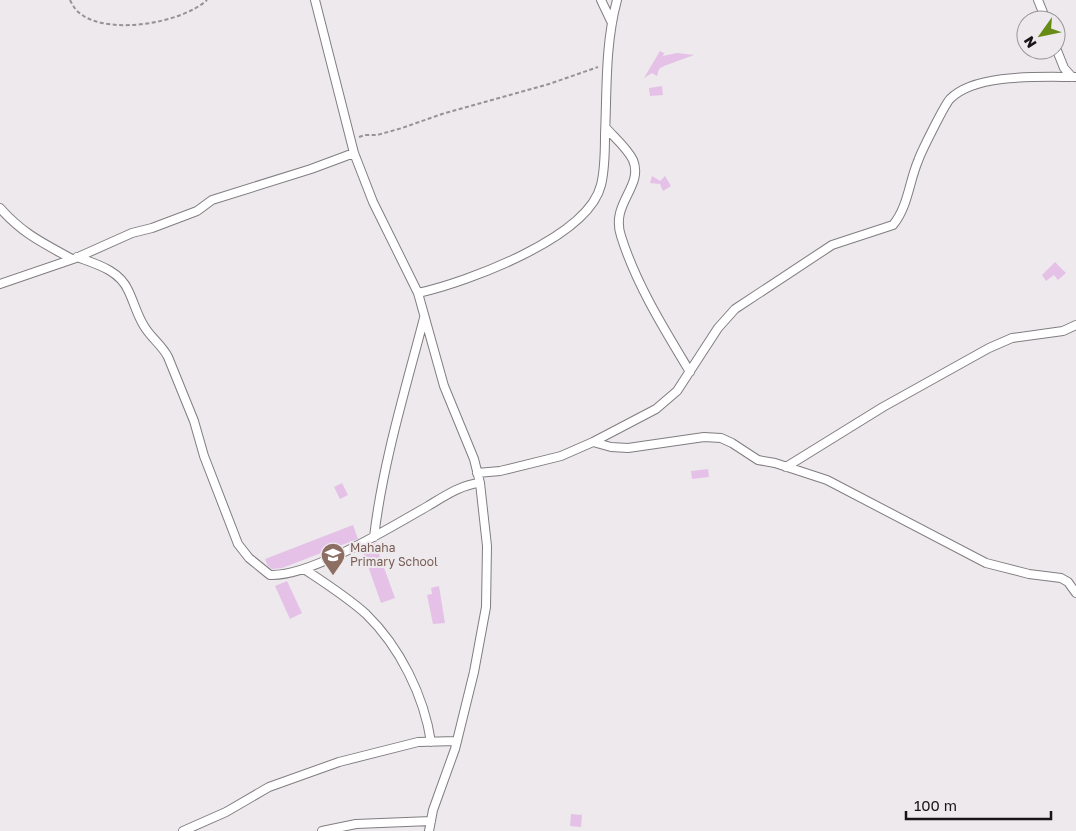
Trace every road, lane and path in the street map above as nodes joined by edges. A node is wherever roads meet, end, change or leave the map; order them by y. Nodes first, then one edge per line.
1 (70, 0) edge
2 (207, 0) edge
3 (315, 0) edge
4 (601, 0) edge
5 (618, 0) edge
6 (612, 23) junction
7 (1061, 60) edge
8 (608, 63) junction
9 (1074, 77) edge
10 (606, 128) junction
11 (351, 142) junction
12 (354, 152) junction
13 (0, 208) edge
14 (75, 258) junction
15 (0, 284) edge
16 (418, 292) junction
17 (424, 317) junction
18 (1076, 325) edge
19 (690, 372) junction
20 (593, 442) junction
21 (786, 466) junction
22 (477, 473) junction
23 (480, 483) junction
24 (374, 537) junction
25 (304, 570) junction
26 (1076, 593) edge
27 (457, 741) junction
28 (431, 742) junction
29 (431, 821) junction
30 (188, 830) edge
31 (322, 831) edge
32 (429, 831) edge

1 - 2 path
3 - 11 street
4 - 6 street
5 - 6 street
6 - 8 street
7 - 9 street
8 - 10 street
8 - 11 path
9 - 19 street
10 - 16 street
10 - 19 street
11 - 12 street
12 - 14 street
12 - 16 street
13 - 14 street
14 - 15 street
14 - 25 street
16 - 17 street
17 - 22 street
17 - 24 street
18 - 21 street
19 - 20 street
20 - 21 street
20 - 22 street
21 - 26 street
22 - 23 street
23 - 24 street
23 - 27 street
24 - 25 street
25 - 28 street
27 - 28 street
27 - 29 street
28 - 30 street
29 - 31 street
29 - 32 street

